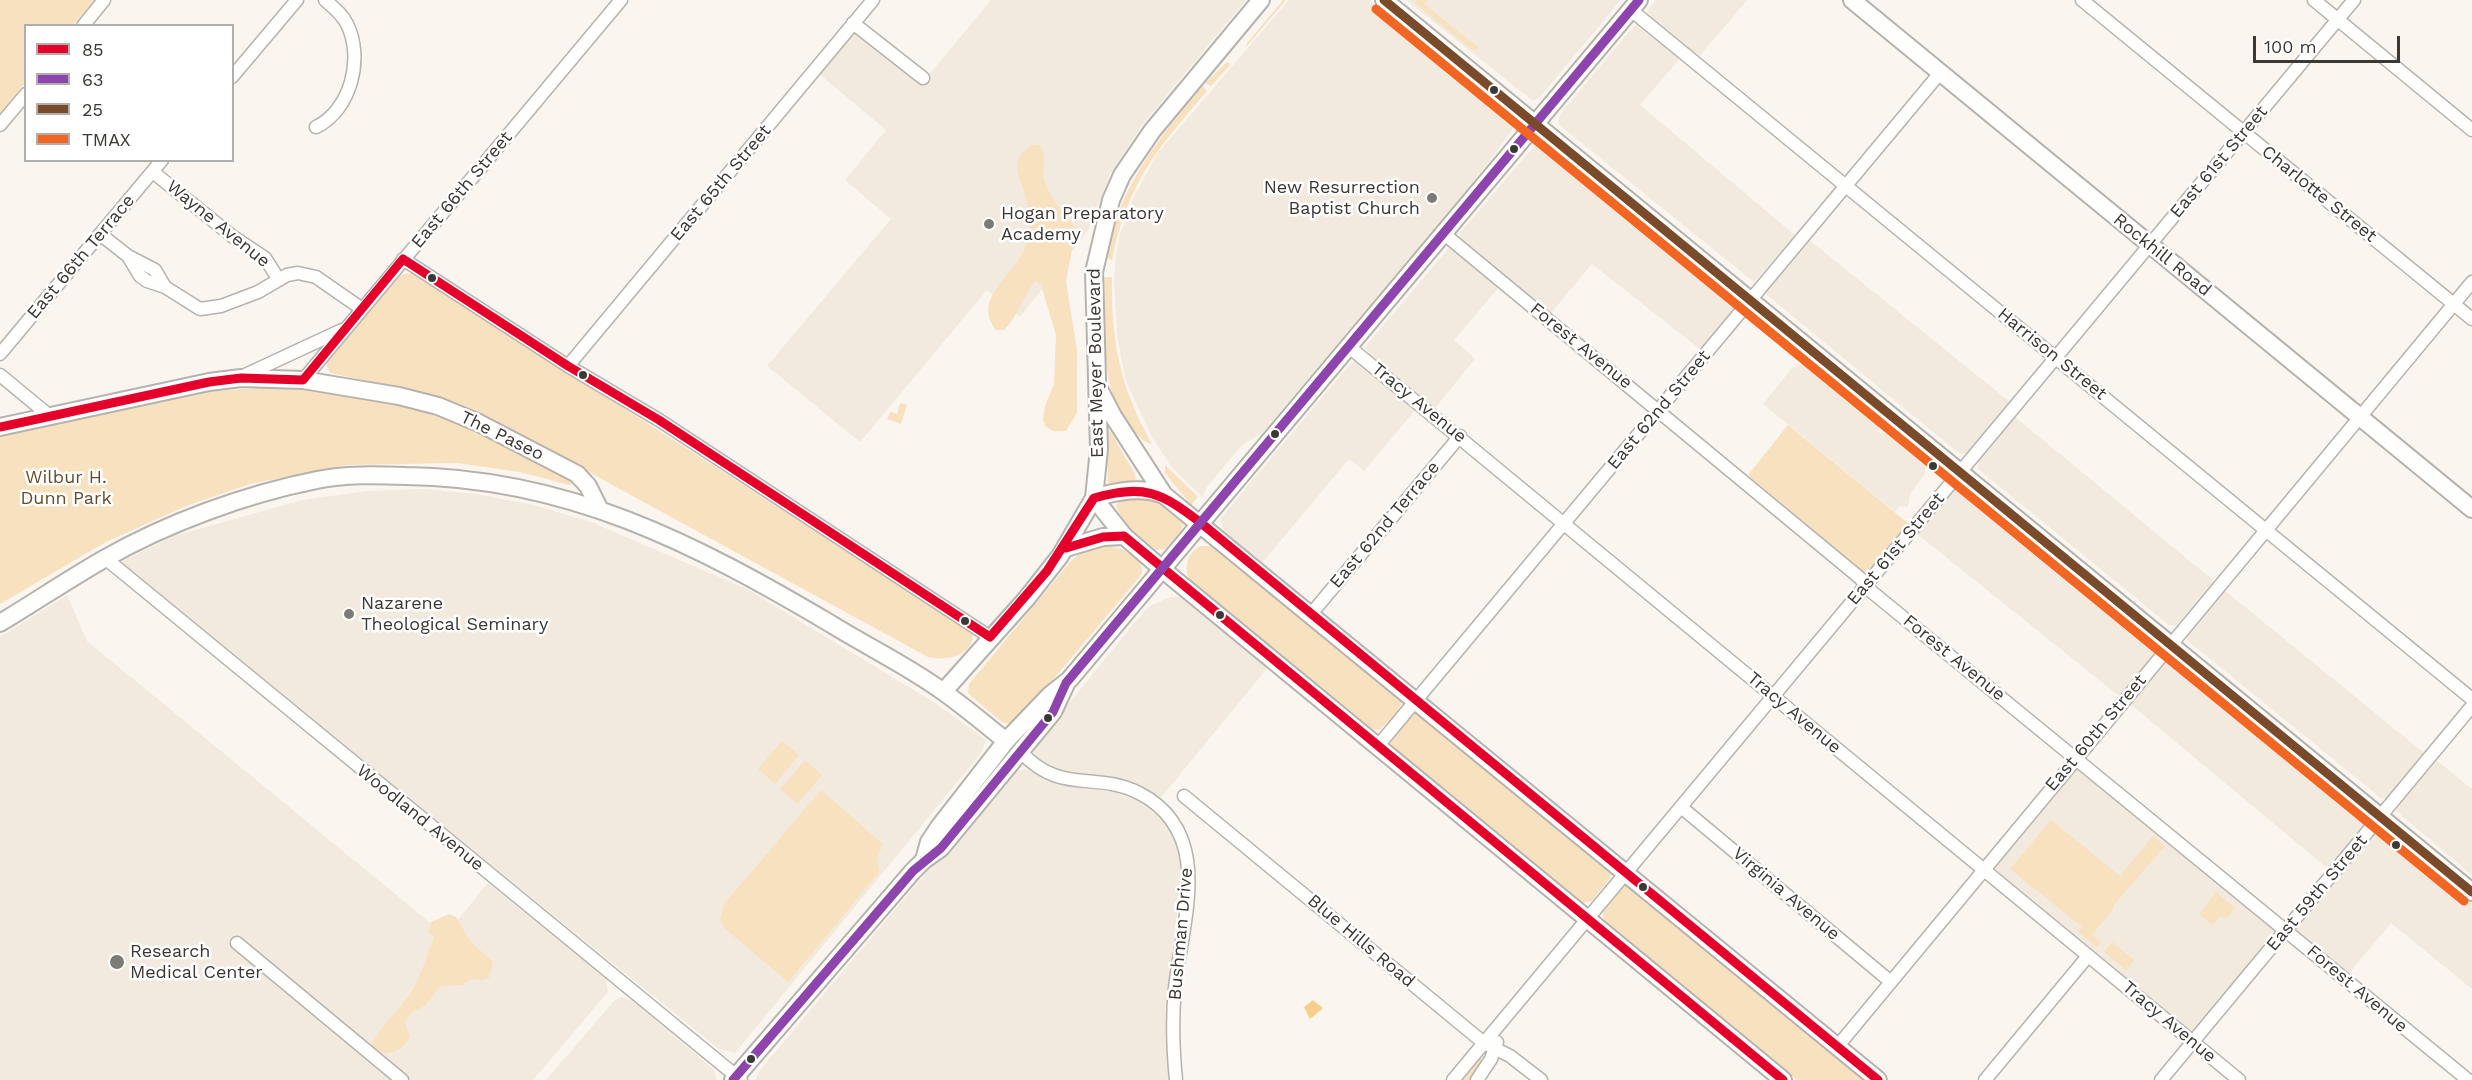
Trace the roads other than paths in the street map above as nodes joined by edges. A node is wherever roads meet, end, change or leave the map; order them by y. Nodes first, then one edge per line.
1 (104, 0) edge
2 (297, 0) edge
3 (325, 0) edge
4 (621, 0) edge
5 (873, 0) edge
6 (1262, 0) edge
7 (1384, 0) edge
8 (1852, 0) edge
9 (2082, 0) edge
10 (2314, 0) edge
11 (2354, 0) edge
12 (1635, 5) edge
13 (2338, 20) junction
14 (853, 23) junction
15 (85, 24) edge
16 (1940, 73) junction
17 (234, 75) edge
18 (923, 78) dead end
19 (24, 96) edge
20 (1535, 123) junction
21 (0, 125) edge
22 (316, 127) dead end
23 (2472, 130) edge
24 (2244, 132) junction
25 (160, 162) edge
26 (153, 172) junction
27 (1846, 185) junction
28 (1443, 233) junction
29 (100, 234) junction
30 (2150, 245) junction
31 (403, 259) junction
32 (279, 280) junction
33 (2472, 282) edge
34 (1751, 299) junction
35 (2453, 304) junction
36 (362, 309) junction
37 (2472, 319) edge
38 (345, 329) junction
39 (1348, 346) junction
40 (0, 354) edge
41 (2056, 357) junction
42 (568, 366) junction
43 (0, 375) edge
44 (241, 378) junction
45 (303, 380) junction
46 (1097, 386) junction
47 (1659, 410) junction
48 (51, 417) junction
49 (2360, 417) junction
50 (0, 427) edge
51 (1460, 436) junction
52 (1961, 471) junction
53 (1164, 495) junction
54 (1094, 498) junction
55 (598, 508) junction
56 (2472, 509) edge
57 (1201, 523) junction
58 (1564, 523) junction
59 (2266, 530) junction
60 (1124, 536) junction
61 (1066, 548) junction
62 (105, 558) junction
63 (1162, 569) junction
64 (1866, 585) junction
65 (1311, 614) junction
66 (0, 623) edge
67 (990, 638) junction
68 (2171, 643) junction
69 (1066, 683) junction
70 (944, 691) junction
71 (1050, 694) junction
72 (1773, 696) junction
73 (2472, 699) edge
74 (1416, 701) junction
75 (2472, 706) edge
76 (1006, 741) junction
77 (1377, 747) junction
78 (1021, 752) junction
79 (2076, 758) junction
80 (1184, 796) dead end
81 (977, 804) junction
82 (1681, 807) junction
83 (2381, 817) junction
84 (924, 860) junction
85 (1983, 869) junction
86 (1626, 873) junction
87 (2472, 892) edge
88 (1587, 919) junction
89 (2286, 930) junction
90 (237, 943) dead end
91 (2088, 956) junction
92 (1891, 982) junction
93 (2193, 1042) junction
94 (1490, 1046) junction
95 (1837, 1047) junction
96 (736, 1079) edge
97 (402, 1080) edge
98 (1176, 1080) edge
99 (1453, 1080) edge
100 (1477, 1080) edge
101 (1541, 1080) edge
102 (1783, 1080) edge
103 (1878, 1080) edge
104 (1985, 1080) edge
105 (2162, 1080) edge
106 (2239, 1080) edge
107 (2468, 1080) edge

1 - 15 street
2 - 17 street
3 - 22 street
4 - 31 street, East 66th Street
5 - 14 street, East 65th Street
6 - 46 main road, East Meyer Boulevard
7 - 20 main road
8 - 16 main road, Rockhill Road
9 - 24 street, Charlotte Street
10 - 13 street
11 - 13 street, East 61st Street
12 - 20 main road
12 - 27 street, Harrison Street
13 - 23 street
13 - 24 street, East 61st Street
14 - 18 street
14 - 42 street, East 65th Street
16 - 27 street, East 62nd Street
16 - 30 main road, Rockhill Road
19 - 21 street
20 - 28 main road
20 - 34 main road
24 - 30 street, East 61st Street
24 - 35 street, Charlotte Street
25 - 26 street, East 66th Terrace
26 - 29 street, East 66th Terrace
26 - 32 street, Wayne Avenue
27 - 34 street, East 62nd Street
27 - 41 street, Harrison Street
28 - 39 main road
28 - 47 street, Forest Avenue
29 - 32 street
29 - 40 street, East 66th Terrace
30 - 41 street, East 61st Street
30 - 49 main road, Rockhill Road
31 - 36 street, East 66th Street
31 - 42 street
32 - 36 street
33 - 35 street, East 60th Street
34 - 47 street, East 62nd Street
34 - 52 main road
35 - 37 street, Charlotte Street
35 - 49 street, East 60th Street
36 - 38 street, East 66th Street
38 - 44 street
38 - 45 street, East 66th Street
39 - 51 street, Tracy Avenue
39 - 57 main road
41 - 52 street, East 61st Street
41 - 59 street, Harrison Street
42 - 67 street
43 - 48 street
44 - 45 main road, The Paseo
44 - 48 main road, The Paseo
45 - 55 main road, The Paseo
46 - 53 main road
46 - 54 main road, East Meyer Boulevard
47 - 58 street, East 62nd Street
47 - 64 street, Forest Avenue
48 - 50 main road, The Paseo
49 - 56 main road, Rockhill Road
49 - 59 street, East 60th Street
51 - 58 street, Tracy Avenue
51 - 65 street, East 62nd Terrace
52 - 64 street, East 61st Street
52 - 68 main road
53 - 54 main road
53 - 57 main road
54 - 60 main road
54 - 61 main road, East Meyer Boulevard
55 - 62 main road
55 - 70 main road
57 - 63 main road
57 - 65 main road
58 - 72 street, Tracy Avenue
58 - 74 street, East 62nd Street
59 - 68 street, East 60th Street
59 - 73 street, Harrison Street
60 - 61 main road
60 - 63 main road
61 - 67 main road, East Meyer Boulevard
62 - 66 main road
62 - 96 street, Woodland Avenue
63 - 69 main road
63 - 77 main road
64 - 72 street, East 61st Street
64 - 79 street, Forest Avenue
65 - 74 main road
67 - 70 main road, East Meyer Boulevard
68 - 79 street, East 60th Street
68 - 83 main road
69 - 71 main road
69 - 78 main road
70 - 76 main road
71 - 76 main road
71 - 78 main road
72 - 82 street, East 61st Street
72 - 85 street, Tracy Avenue
74 - 77 street, East 62nd Street
74 - 86 main road
75 - 83 street, East 59th Street
76 - 81 main road
76 - 84 main road
77 - 88 main road
78 - 81 main road
78 - 98 street, Bushman Drive
79 - 85 street, East 60th Street
79 - 89 street, Forest Avenue
80 - 94 street, Blue Hills Road
81 - 84 main road
82 - 86 street, East 61st Street
82 - 92 street, Virginia Avenue
83 - 87 main road
83 - 89 street, East 59th Street
84 - 96 main road
85 - 91 street, Tracy Avenue
85 - 92 street, East 60th Street
86 - 88 street, East 61st Street
86 - 95 main road
88 - 94 street, East 61st Street
88 - 102 main road
89 - 93 street, East 59th Street
89 - 107 street, Forest Avenue
90 - 97 street
91 - 93 street, Tracy Avenue
91 - 104 street
92 - 95 street, East 60th Street
93 - 105 street, East 59th Street
93 - 106 street, Tracy Avenue
94 - 99 street
94 - 100 street
94 - 101 street, Blue Hills Road
95 - 103 main road

